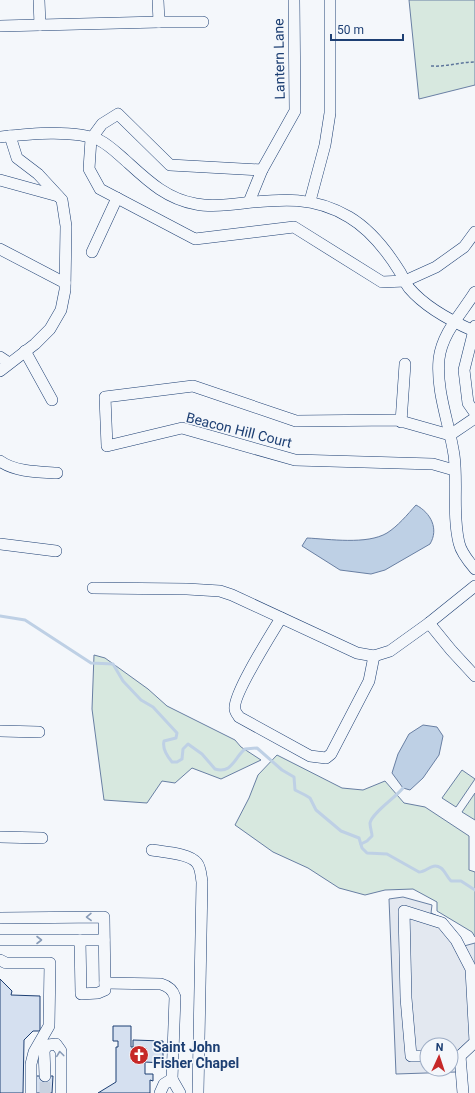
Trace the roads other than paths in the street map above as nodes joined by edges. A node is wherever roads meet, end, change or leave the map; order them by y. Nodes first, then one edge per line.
1 (39, 0) edge
2 (158, 0) edge
3 (294, 0) edge
4 (330, 0) edge
5 (159, 22) junction
6 (203, 22) dead end
7 (40, 25) junction
8 (0, 26) edge
9 (5, 136) edge
10 (91, 139) junction
11 (262, 170) junction
12 (0, 180) edge
13 (59, 196) junction
14 (117, 198) junction
15 (310, 201) junction
16 (249, 202) junction
17 (475, 232) edge
18 (0, 249) edge
19 (92, 252) dead end
20 (405, 281) junction
21 (65, 283) junction
22 (475, 292) edge
23 (454, 322) junction
24 (474, 335) edge
25 (25, 351) junction
26 (4, 360) edge
27 (405, 364) dead end
28 (0, 370) edge
29 (52, 400) dead end
30 (475, 413) edge
31 (475, 418) edge
32 (402, 422) junction
33 (450, 435) junction
34 (0, 461) edge
35 (454, 470) junction
36 (57, 473) dead end
37 (0, 544) edge
38 (56, 551) dead end
39 (475, 569) edge
40 (475, 586) edge
41 (93, 588) dead end
42 (281, 618) junction
43 (429, 623) junction
44 (374, 656) junction
45 (475, 676) edge
46 (0, 731) edge
47 (39, 732) dead end
48 (0, 837) edge
49 (42, 838) dead end
50 (152, 850) dead end
51 (0, 918) edge
52 (0, 940) edge
53 (80, 940) junction
54 (104, 940) junction
55 (0, 960) edge
56 (105, 983) junction
57 (459, 1054) edge
58 (419, 1056) edge
59 (459, 1072) edge
60 (45, 1076) tunnel mouth
61 (172, 1079) junction
62 (31, 1093) edge
63 (61, 1093) edge
64 (160, 1093) edge
65 (180, 1093) edge
66 (198, 1093) edge
67 (463, 1093) edge

1 - 7 street
2 - 5 street
3 - 11 street, Lantern Lane
4 - 15 street
5 - 6 street
5 - 7 street
7 - 8 street
9 - 10 street
9 - 13 street
10 - 11 street
10 - 14 street
10 - 16 street
11 - 16 street, Lantern Lane
12 - 13 street
13 - 21 street
14 - 19 street
14 - 20 street
15 - 16 street
15 - 20 street
17 - 20 street
18 - 21 street
20 - 23 street
21 - 25 street
22 - 23 street
23 - 24 street
23 - 33 street
24 - 30 street
25 - 26 street
25 - 29 street
26 - 28 street
27 - 32 street
31 - 33 street
32 - 33 street, Beacon Hill Court
32 - 35 street, Beacon Hill Court
33 - 35 street
34 - 36 street
35 - 39 street
37 - 38 street
40 - 43 street
41 - 42 street
42 - 44 street
42 - 44 street
43 - 44 street
43 - 45 street
46 - 47 street
48 - 49 street
50 - 66 street
54 -> 51 street
52 -> 53 street
53 - 54 street
53 - 56 street
54 - 56 street
55 - 62 street
56 - 61 street
57 - 58 street
59 - 67 street
63 -> 60 street
61 - 64 street
61 - 65 street

